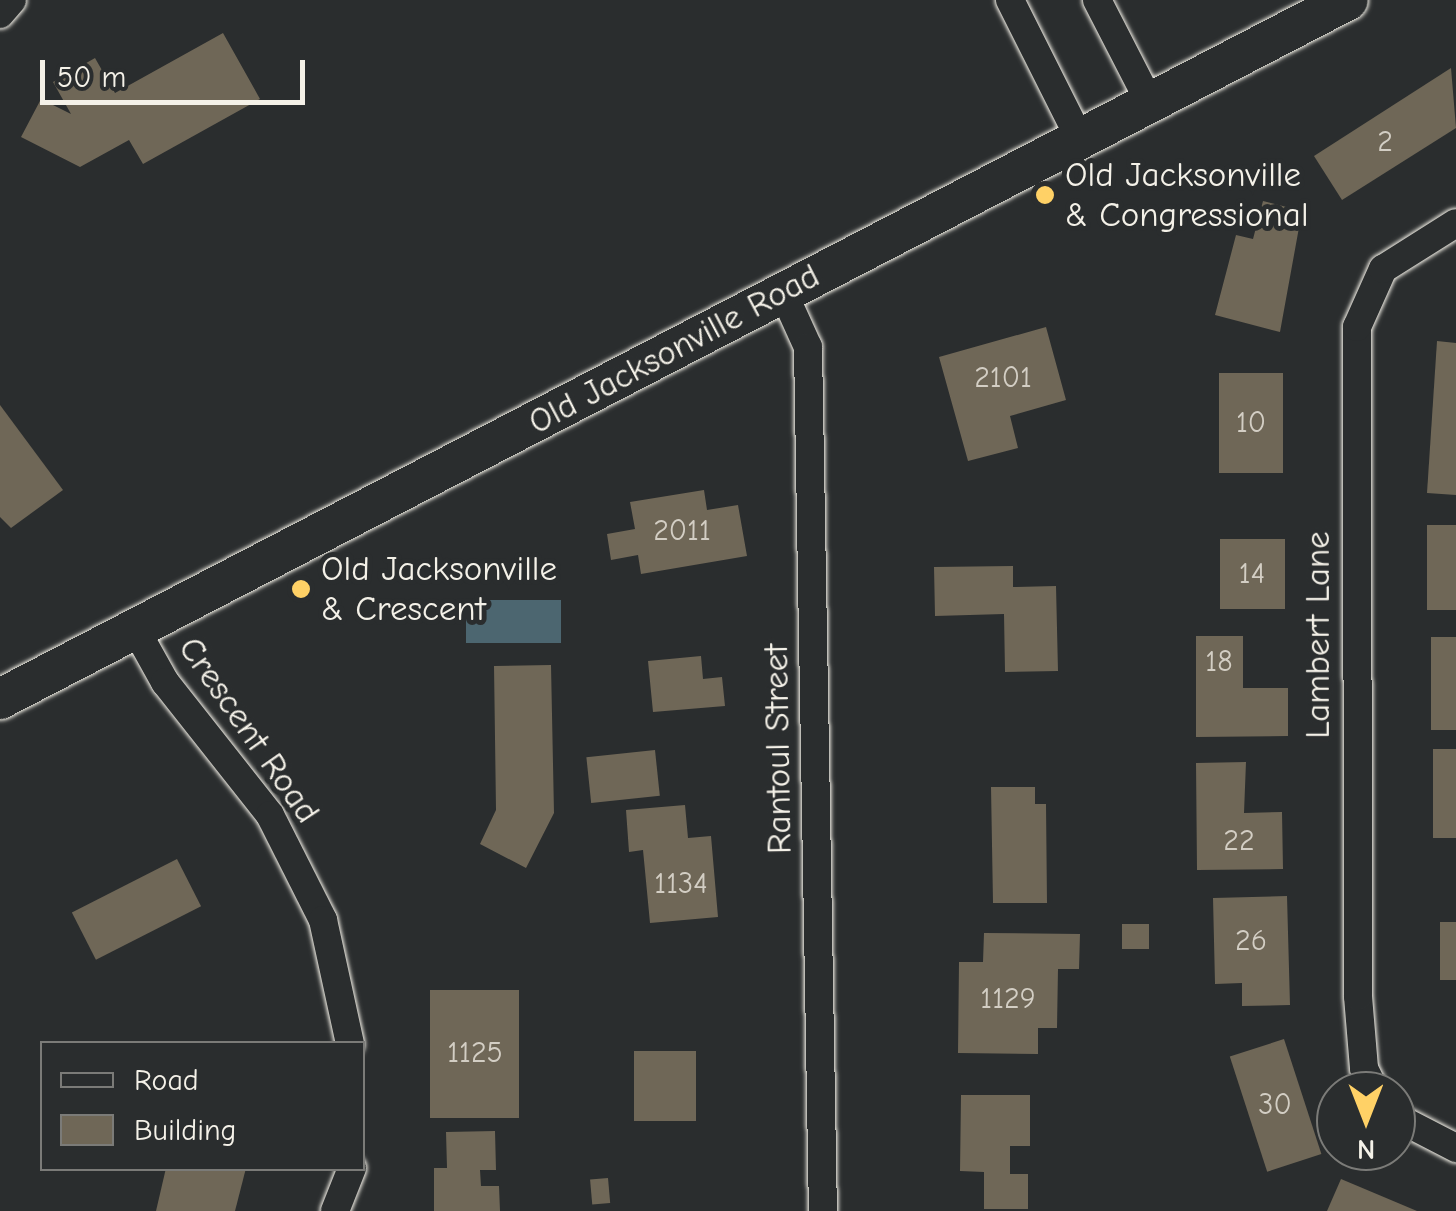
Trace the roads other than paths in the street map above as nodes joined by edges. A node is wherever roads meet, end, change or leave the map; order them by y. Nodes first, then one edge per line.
1 (12, 0) edge
2 (1010, 0) edge
3 (1097, 0) edge
4 (1348, 0) edge
5 (0, 14) edge
6 (1149, 101) junction
7 (1079, 137) junction
8 (1456, 223) edge
9 (783, 292) junction
10 (136, 630) junction
11 (0, 699) edge
12 (349, 1041) edge
13 (1365, 1071) edge
14 (1416, 1128) edge
15 (1456, 1148) edge
16 (351, 1171) edge
17 (336, 1211) edge
18 (823, 1211) edge

1 - 5 street
2 - 7 street
3 - 6 street
4 - 6 street, Old Jacksonville Road
6 - 7 street, Old Jacksonville Road
7 - 9 street, Old Jacksonville Road
8 - 13 street, Lambert Lane
9 - 10 street, Old Jacksonville Road
9 - 18 street, Rantoul Street
10 - 11 street, Old Jacksonville Road
10 - 12 street, Crescent Road
14 - 15 street
16 - 17 street

